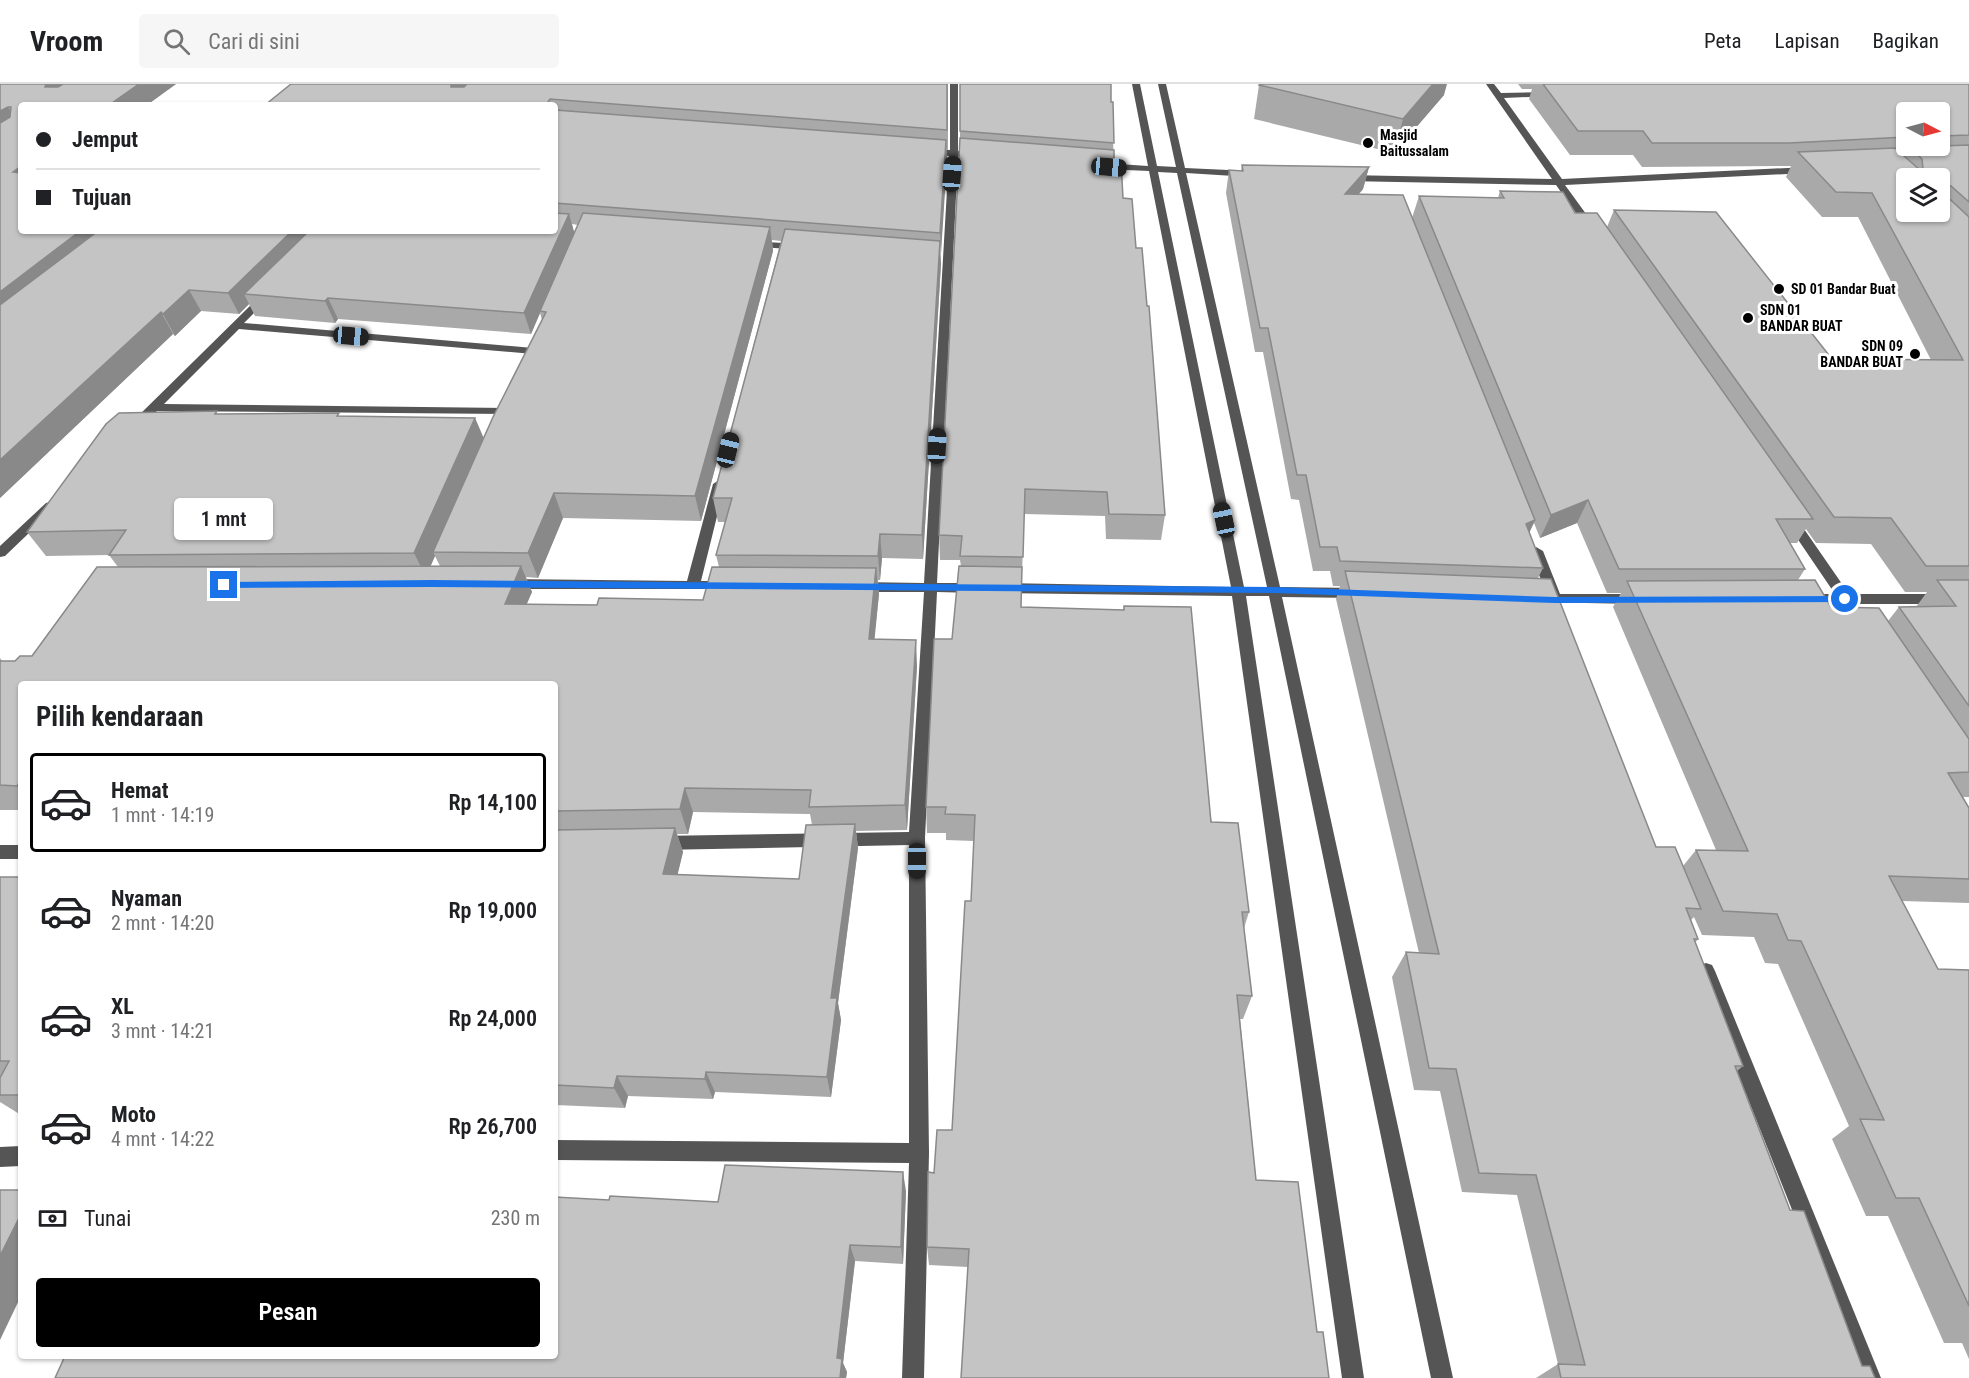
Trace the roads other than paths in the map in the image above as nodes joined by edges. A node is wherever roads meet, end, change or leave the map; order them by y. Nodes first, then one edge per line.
1 (954, 84) edge
2 (1136, 84) edge
3 (1162, 84) edge
4 (1490, 84) edge
5 (1561, 94) edge
6 (1500, 96) junction
7 (918, 151) edge
8 (954, 153) junction
9 (989, 156) edge
10 (1094, 166) edge
11 (1823, 169) edge
12 (1153, 171) junction
13 (1181, 171) junction
14 (1262, 174) edge
15 (1332, 178) edge
16 (1560, 182) junction
17 (1600, 240) edge
18 (735, 242) edge
19 (817, 249) edge
20 (276, 286) edge
21 (237, 326) junction
22 (533, 351) edge
23 (155, 407) junction
24 (506, 411) edge
25 (130, 432) edge
26 (722, 472) edge
27 (60, 496) edge
28 (1785, 512) edge
29 (1529, 534) edge
30 (0, 553) edge
31 (491, 584) edge
32 (693, 585) junction
33 (740, 586) edge
34 (847, 587) edge
35 (930, 587) junction
36 (1238, 590) junction
37 (1274, 590) junction
38 (1367, 593) edge
39 (1520, 599) edge
40 (1648, 599) edge
41 (1798, 599) edge
42 (1845, 599) junction
43 (1969, 599) edge
44 (1558, 605) junction
45 (1858, 618) edge
46 (917, 838) junction
47 (648, 843) edge
48 (0, 852) edge
49 (18, 852) edge
50 (1699, 956) edge
51 (558, 1150) edge
52 (919, 1153) junction
53 (18, 1155) edge
54 (0, 1157) edge
55 (912, 1378) edge
56 (1353, 1378) edge
57 (1442, 1378) edge
58 (1870, 1378) edge

1 - 8 street
2 - 12 street
3 - 13 street
4 - 6 street
5 - 6 street
6 - 16 street
7 - 8 street
8 - 9 street
8 - 35 street
10 - 12 street
11 - 16 street
12 - 13 street
12 - 36 street
13 - 14 street
13 - 37 street
15 - 16 street
16 - 17 street
18 - 19 street
20 - 21 street
21 - 22 street
21 - 23 street
23 - 24 street
23 - 25 street
26 - 32 street
27 - 30 street
28 - 42 street
29 - 44 street
31 - 32 street
32 - 33 street
34 - 35 street
35 - 36 street
35 - 46 street
36 - 37 street
36 - 56 street
37 - 38 street
37 - 57 street
39 - 44 street
40 - 44 street
41 - 42 street
42 - 43 street
42 - 45 street
46 - 47 street
46 - 52 street
48 - 49 street
50 - 58 street
51 - 52 street
52 - 55 street
53 - 54 street

